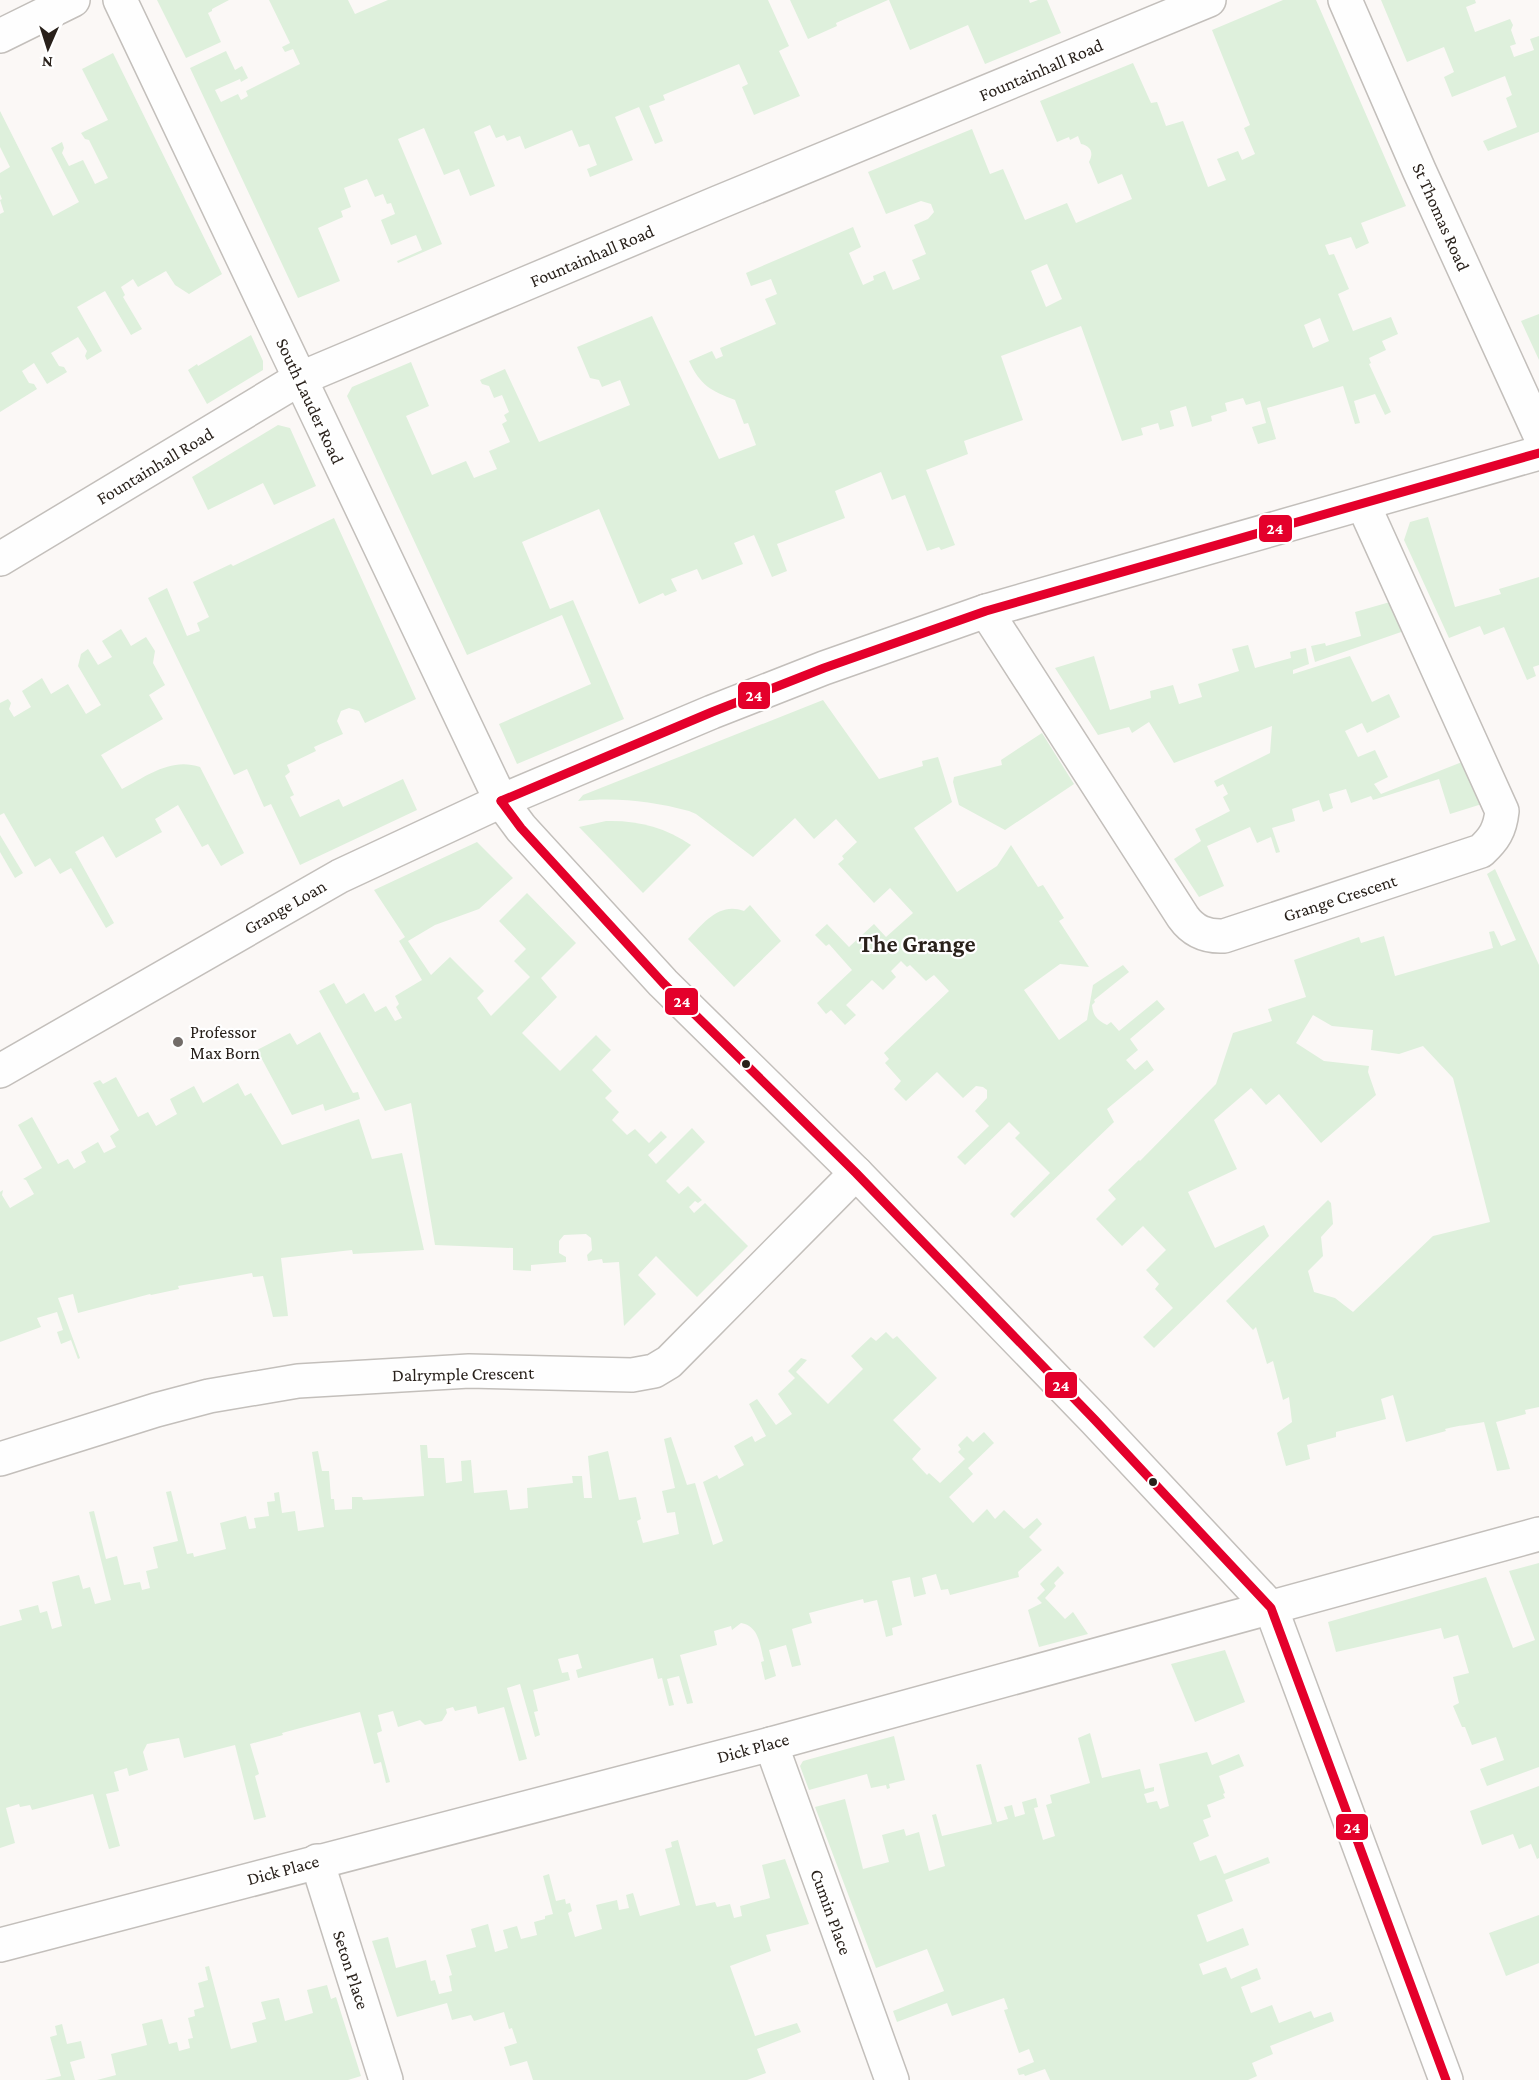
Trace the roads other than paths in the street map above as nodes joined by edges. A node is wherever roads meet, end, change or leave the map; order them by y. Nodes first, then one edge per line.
1 (73, 0) edge
2 (120, 0) edge
3 (1209, 0) edge
4 (1345, 0) edge
5 (0, 36) edge
6 (299, 379) junction
7 (1539, 433) edge
8 (1539, 453) edge
9 (1363, 504) junction
10 (0, 560) edge
11 (986, 610) junction
12 (501, 801) junction
13 (0, 1071) edge
14 (856, 1173) junction
15 (0, 1459) edge
16 (1539, 1534) edge
17 (1271, 1608) junction
18 (771, 1744) junction
19 (316, 1861) junction
20 (0, 1945) edge
21 (386, 2080) edge
22 (892, 2080) edge
23 (1446, 2080) edge

1 - 5 street
2 - 6 street, South Lauder Road
3 - 6 street, Fountainhall Road
4 - 7 street, St Thomas Road
6 - 10 street, Fountainhall Road
6 - 12 street, South Lauder Road
8 - 9 street, Grange Loan
9 - 11 street, Grange Loan
9 - 11 street, Grange Crescent
11 - 12 street, Grange Loan
12 - 13 street, Grange Loan
12 - 14 street, South Lauder Road
14 - 15 street, Dalrymple Crescent
14 - 17 street, South Lauder Road
16 - 17 street, Dick Place
17 - 18 street, Dick Place
17 - 23 street
18 - 19 street, Dick Place
18 - 22 street, Cumin Place
19 - 20 street, Dick Place
19 - 21 street, Seton Place

